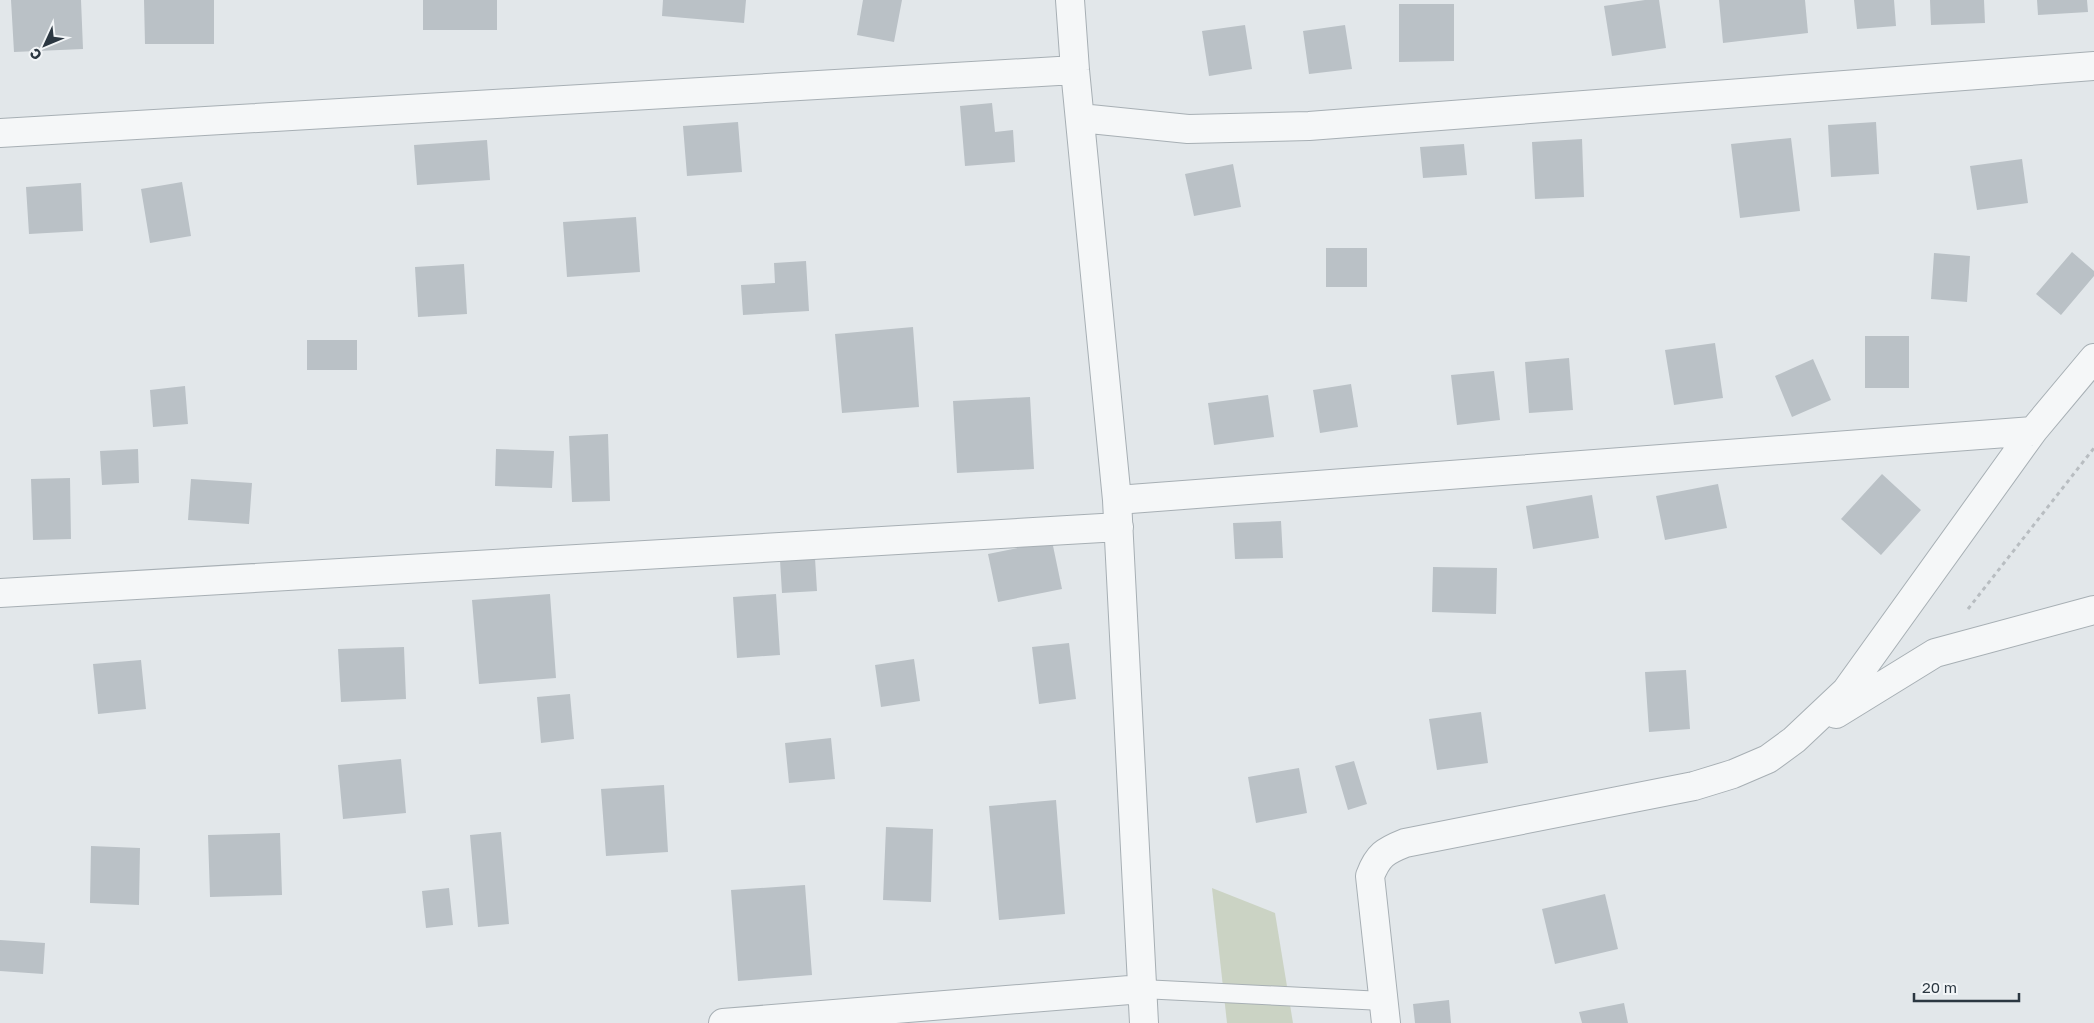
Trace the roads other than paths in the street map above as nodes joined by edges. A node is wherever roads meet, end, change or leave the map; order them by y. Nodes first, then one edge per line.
1 (1070, 0) edge
2 (2094, 66) edge
3 (1074, 70) junction
4 (1080, 118) junction
5 (0, 133) edge
6 (2094, 358) edge
7 (2033, 431) junction
8 (1117, 500) junction
9 (1118, 527) junction
10 (0, 593) edge
11 (2094, 610) edge
12 (1794, 740) junction
13 (1142, 989) junction
14 (1385, 1012) edge
15 (723, 1023) edge
16 (1144, 1023) edge

1 - 3 street
2 - 4 street
3 - 4 street
3 - 5 street
4 - 8 street
6 - 7 street
7 - 8 street
7 - 12 street
8 - 9 street
9 - 10 street
9 - 13 street
11 - 12 street
12 - 14 street
13 - 14 lane
13 - 15 street
13 - 16 street

